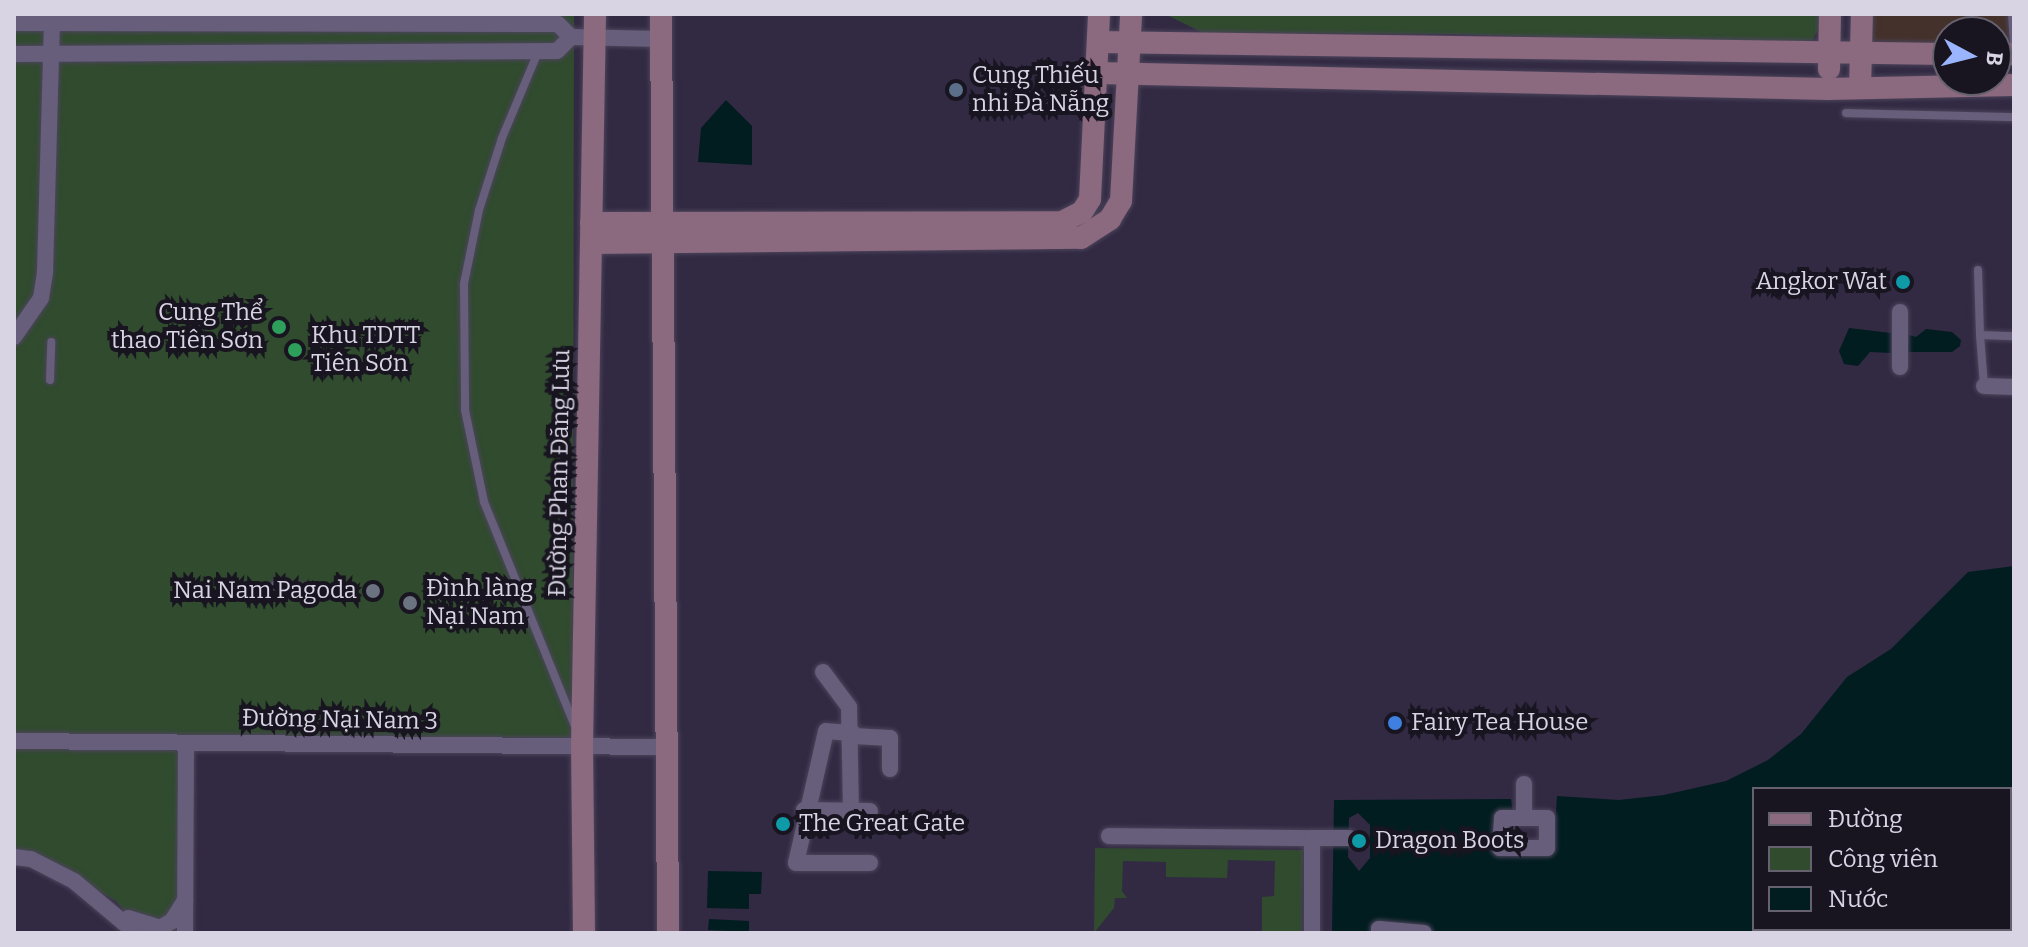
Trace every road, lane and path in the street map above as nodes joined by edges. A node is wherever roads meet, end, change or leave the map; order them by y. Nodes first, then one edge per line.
1 (595, 14) edge
2 (661, 14) edge
3 (1099, 14) edge
4 (1131, 14) edge
5 (1830, 14) edge
6 (1862, 14) edge
7 (2012, 14) edge
8 (52, 19) edge
9 (14, 23) edge
10 (571, 37) junction
11 (595, 38) junction
12 (661, 39) junction
13 (1098, 42) junction
14 (1130, 43) junction
15 (1322, 45) junction
16 (2014, 45) edge
17 (1601, 50) junction
18 (539, 51) junction
19 (51, 53) junction
20 (14, 54) edge
21 (1932, 54) edge
22 (1861, 55) junction
23 (1829, 56) junction
24 (1097, 73) junction
25 (1129, 74) junction
26 (1321, 78) junction
27 (1600, 82) junction
28 (2014, 85) edge
29 (1860, 88) junction
30 (1828, 89) junction
31 (1846, 113) dead end
32 (2014, 117) edge
33 (591, 233) junction
34 (663, 233) junction
35 (1978, 270) dead end
36 (1900, 319) dead end
37 (1980, 335) junction
38 (2014, 336) edge
39 (14, 337) edge
40 (51, 342) dead end
41 (1900, 367) dead end
42 (50, 380) dead end
43 (1984, 386) joint
44 (2014, 387) edge
45 (275, 585) dead end
46 (328, 591) dead end
47 (823, 672) dead end
48 (853, 734) junction
49 (14, 741) edge
50 (186, 743) junction
51 (582, 746) junction
52 (666, 747) junction
53 (890, 769) dead end
54 (1524, 784) dead end
55 (804, 810) junction
56 (851, 810) junction
57 (870, 811) dead end
58 (1524, 818) dead end
59 (1109, 836) dead end
60 (1312, 838) junction
61 (1349, 838) dead end
62 (14, 857) edge
63 (870, 863) dead end
64 (185, 899) junction
65 (119, 915) junction
66 (136, 933) edge
67 (185, 933) edge
68 (584, 933) edge
69 (668, 933) edge
70 (1312, 933) edge
71 (1379, 933) edge
72 (1424, 933) edge

1 - 11 street, Đường Phan Đăng Lưu
2 - 12 street
3 - 13 street
4 - 14 street
5 - 23 street
6 - 22 street
7 - 16 lane
8 - 9 street
8 - 10 street
8 - 19 street
10 - 11 street
10 - 18 street
11 - 12 street
11 - 33 street, Đường Phan Đăng Lưu
12 - 34 street
13 - 14 street
13 - 24 street
14 - 15 street
14 - 25 street
15 - 17 street
15 - 26 street
17 - 23 street
17 - 27 street
18 - 19 street
18 - 51 lane
19 - 20 street
19 - 39 street
21 - 22 street
22 - 23 street
22 - 29 street
23 - 30 street
24 - 25 street
24 - 34 street
25 - 26 street
25 - 34 street
26 - 27 street
27 - 30 street
28 - 29 street
29 - 30 street
31 - 32 lane
33 - 34 street
33 - 51 street, Đường Phan Đăng Lưu
34 - 52 street
35 - 37 lane
36 - 41 street
37 - 38 lane
37 - 43 lane
40 - 42 lane
43 - 44 street
45 - 46 lane
47 - 48 street
48 - 53 street
48 - 55 street
48 - 56 street
49 - 50 street, Đường Nại Nam 3
50 - 51 street, Đường Nại Nam 3
50 - 64 street
51 - 52 street, Đường Nại Nam 3
51 - 68 street, Đường Phan Đăng Lưu
52 - 69 street
54 - 58 street
55 - 56 street
55 - 63 street
56 - 57 street
59 - 60 street
60 - 61 street
60 - 70 street
62 - 65 street
64 - 65 street
64 - 67 street
65 - 66 street
71 - 72 street

